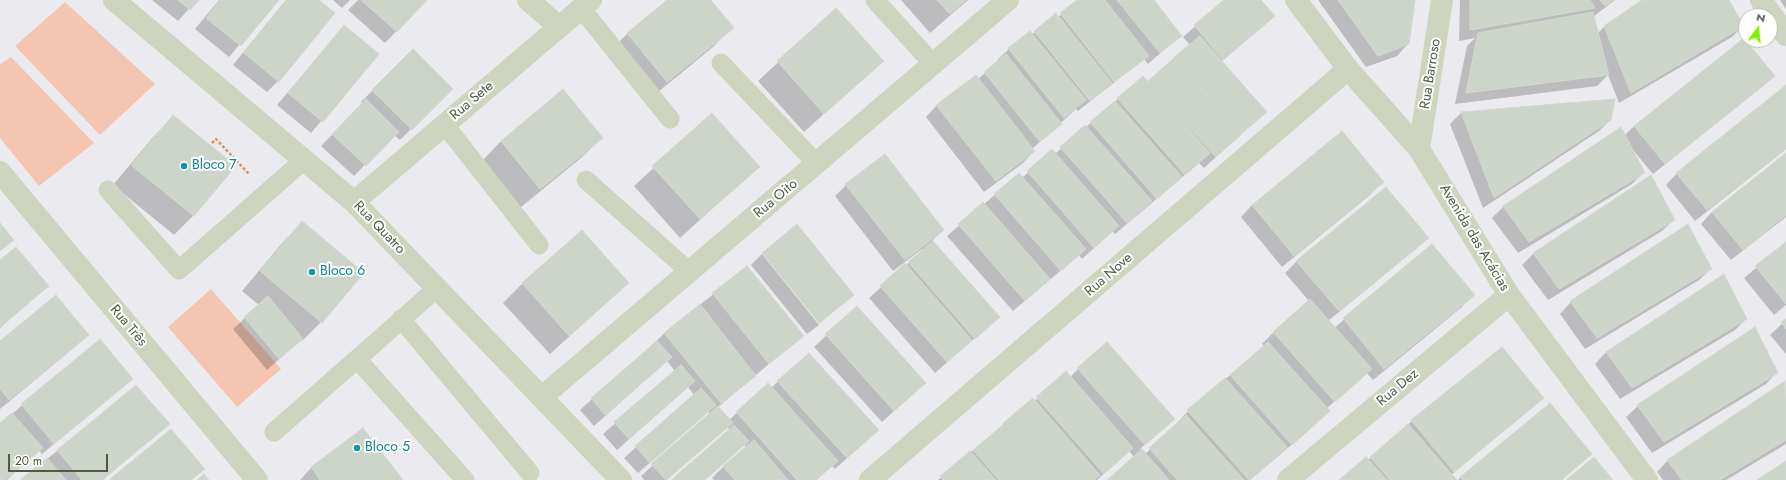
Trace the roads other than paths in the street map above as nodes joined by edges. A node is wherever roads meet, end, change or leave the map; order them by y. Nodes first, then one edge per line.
1 (114, 0) edge
2 (528, 0) edge
3 (875, 0) edge
4 (1008, 0) edge
5 (1296, 0) edge
6 (1442, 0) edge
7 (1761, 0) edge
8 (586, 4) edge
9 (559, 27) junction
10 (1786, 35) edge
11 (722, 63) dead end
12 (934, 65) junction
13 (1348, 69) junction
14 (670, 119) dead end
15 (445, 125) junction
16 (1419, 149) junction
17 (304, 160) junction
18 (817, 164) junction
19 (0, 172) edge
20 (586, 180) dead end
21 (108, 190) dead end
22 (354, 202) junction
23 (539, 245) dead end
24 (690, 272) junction
25 (437, 288) junction
26 (1509, 295) junction
27 (401, 319) junction
28 (357, 359) junction
29 (542, 397) junction
30 (274, 432) dead end
31 (530, 473) dead end
32 (257, 480) edge
33 (465, 480) edge
34 (621, 480) edge
35 (870, 480) edge
36 (1288, 480) edge
37 (1647, 480) edge

1 - 17 street, Rua Quatro
2 - 9 street
3 - 12 lane
4 - 12 street, Rua Oito
5 - 13 street, Avenida das Acácias
6 - 16 street, Rua Barroso
7 - 10 street
8 - 9 street, Rua Sete
8 - 14 lane
9 - 15 street, Rua Sete
11 - 18 lane
12 - 18 street, Rua Oito
13 - 16 street, Avenida das Acácias
13 - 35 street, Rua Nove
15 - 22 street, Rua Sete
15 - 23 lane
16 - 26 street, Avenida das Acácias
17 - 21 lane
17 - 22 street, Rua Quatro
18 - 24 street, Rua Oito
19 - 32 street, Rua Três
20 - 24 lane
22 - 25 street, Rua Quatro
24 - 29 street, Rua Oito
25 - 27 lane
25 - 29 street, Rua Quatro
26 - 36 street, Rua Dez
26 - 37 street, Avenida das Acácias
27 - 28 lane
27 - 31 lane
28 - 30 lane
28 - 33 lane
29 - 34 street, Rua Quatro

